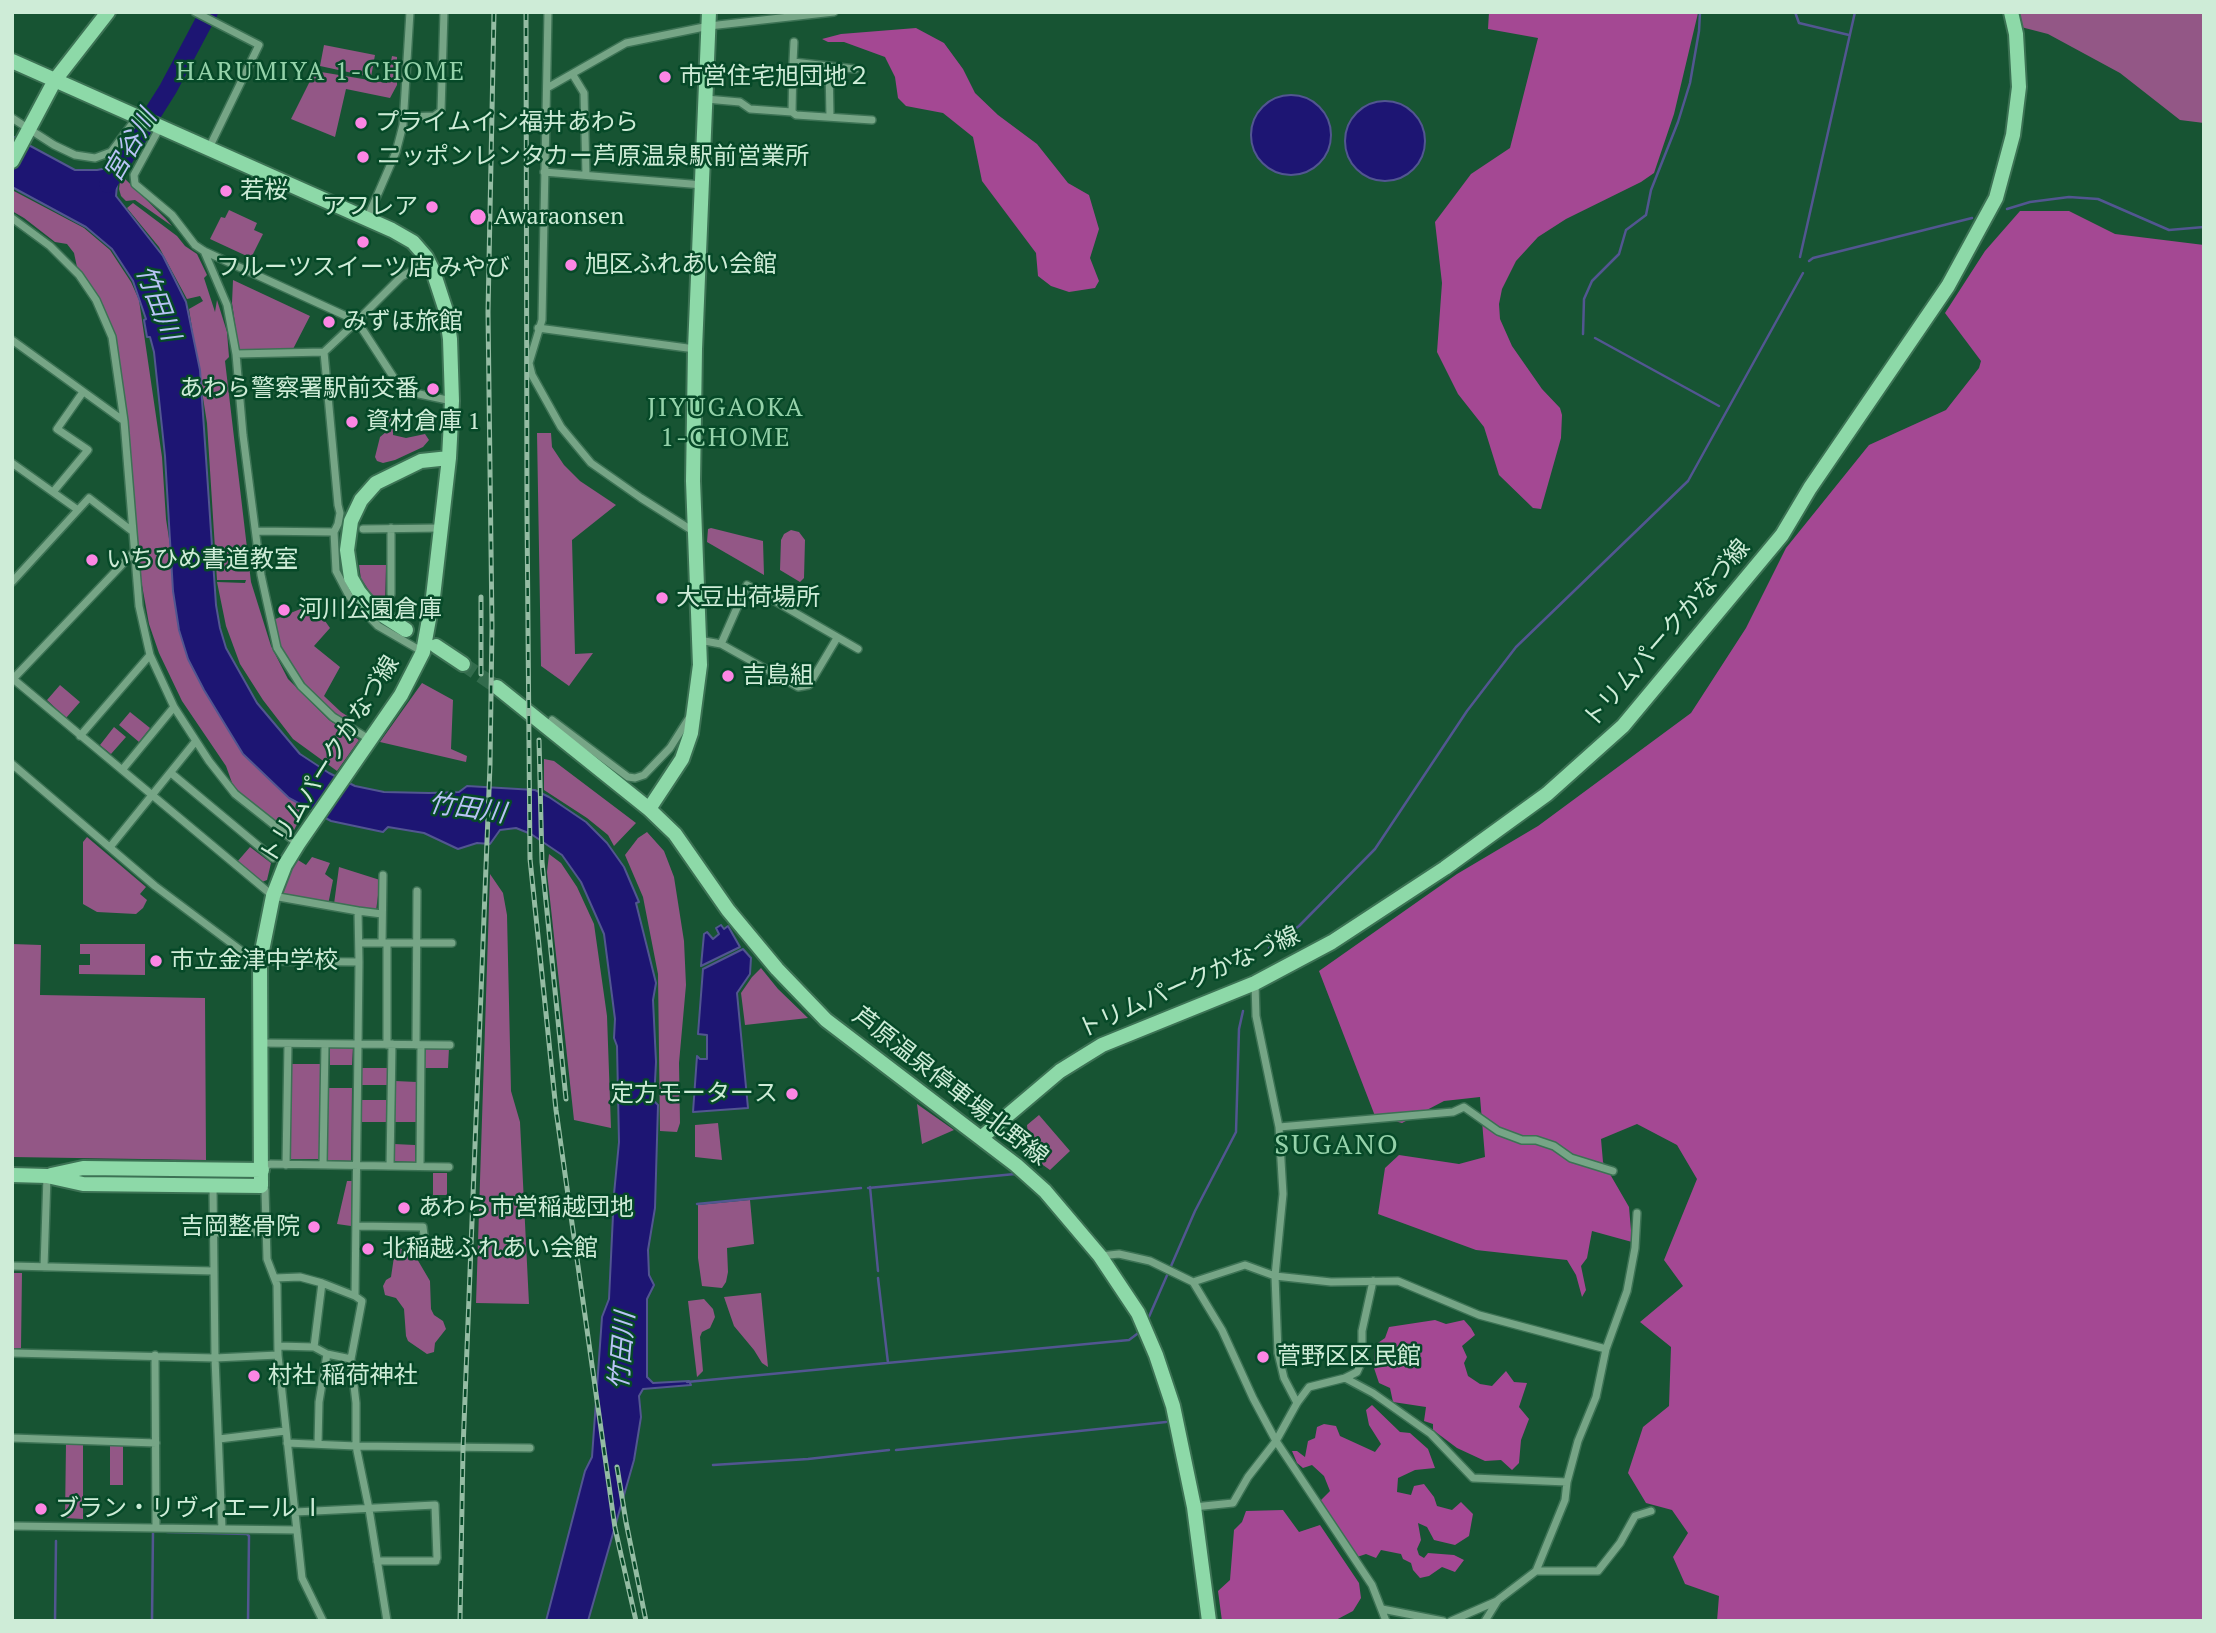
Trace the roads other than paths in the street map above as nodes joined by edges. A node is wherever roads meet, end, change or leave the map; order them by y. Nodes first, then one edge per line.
1 (108, 12) edge
2 (195, 12) edge
3 (410, 12) edge
4 (444, 12) edge
5 (548, 12) edge
6 (834, 12) edge
7 (2011, 12) edge
8 (709, 19) edge
9 (794, 42) dead end
10 (12, 61) edge
11 (793, 62) junction
12 (829, 66) junction
13 (855, 69) dead end
14 (573, 75) junction
15 (55, 80) junction
16 (547, 88) junction
17 (706, 99) junction
18 (792, 112) junction
19 (138, 116) junction
20 (404, 117) junction
21 (830, 117) junction
22 (12, 118) edge
23 (872, 120) dead end
24 (157, 125) junction
25 (29, 128) junction
26 (209, 148) junction
27 (16, 154) edge
28 (544, 172) junction
29 (586, 175) junction
30 (703, 185) junction
31 (12, 218) edge
32 (367, 219) junction
33 (204, 251) junction
34 (429, 261) junction
35 (357, 321) junction
36 (538, 328) junction
37 (16, 343) edge
38 (695, 349) junction
39 (324, 352) junction
40 (236, 354) junction
41 (12, 355) edge
42 (83, 392) junction
43 (452, 401) junction
44 (124, 421) junction
45 (449, 458) junction
46 (12, 463) edge
47 (53, 492) junction
48 (78, 510) junction
49 (391, 528) junction
50 (441, 528) junction
51 (363, 529) dead end
52 (132, 531) junction
53 (256, 531) junction
54 (694, 531) junction
55 (334, 532) junction
56 (134, 552) junction
57 (12, 582) edge
58 (391, 594) dead end
59 (406, 630) dead end
60 (837, 638) junction
61 (699, 640) junction
62 (722, 644) junction
63 (429, 649) junction
64 (858, 649) dead end
65 (150, 655) junction
66 (463, 664) tunnel mouth
67 (13, 679) edge
68 (497, 687) tunnel mouth
69 (174, 708) junction
70 (695, 709) junction
71 (552, 720) dead end
72 (80, 736) junction
73 (195, 742) junction
74 (366, 744) junction
75 (12, 764) edge
76 (122, 770) junction
77 (171, 773) junction
78 (151, 794) junction
79 (649, 809) junction
80 (300, 840) junction
81 (110, 847) junction
82 (273, 858) dead end
83 (383, 875) dead end
84 (417, 891) dead end
85 (273, 896) junction
86 (358, 911) junction
87 (382, 914) junction
88 (359, 943) junction
89 (385, 943) junction
90 (417, 943) junction
91 (452, 943) dead end
92 (260, 961) junction
93 (359, 962) junction
94 (1255, 983) junction
95 (260, 1043) junction
96 (288, 1044) junction
97 (326, 1044) junction
98 (358, 1044) junction
99 (390, 1045) junction
100 (419, 1045) junction
101 (450, 1045) dead end
102 (1279, 1127) junction
103 (982, 1137) junction
104 (286, 1165) junction
105 (323, 1165) junction
106 (357, 1166) junction
107 (390, 1166) junction
108 (420, 1167) junction
109 (449, 1167) dead end
110 (262, 1170) junction
111 (1613, 1171) dead end
112 (12, 1175) edge
113 (47, 1176) junction
114 (261, 1186) junction
115 (213, 1187) junction
116 (1637, 1213) dead end
117 (357, 1226) junction
118 (265, 1232) junction
119 (213, 1233) junction
120 (426, 1252) dead end
121 (1100, 1256) junction
122 (12, 1266) edge
123 (44, 1267) junction
124 (213, 1271) junction
125 (1275, 1276) junction
126 (275, 1278) junction
127 (1373, 1281) junction
128 (1193, 1282) junction
129 (322, 1283) junction
130 (355, 1296) junction
131 (314, 1347) junction
132 (1606, 1349) junction
133 (278, 1351) junction
134 (12, 1353) edge
135 (327, 1354) junction
136 (155, 1355) junction
137 (215, 1358) junction
138 (351, 1359) junction
139 (1345, 1378) junction
140 (1297, 1403) junction
141 (285, 1431) junction
142 (12, 1438) edge
143 (219, 1439) junction
144 (1276, 1441) junction
145 (156, 1443) junction
146 (287, 1443) junction
147 (318, 1444) junction
148 (356, 1446) junction
149 (530, 1448) dead end
150 (1567, 1482) junction
151 (1194, 1507) junction
152 (369, 1509) junction
153 (1651, 1511) dead end
154 (295, 1512) junction
155 (12, 1526) edge
156 (156, 1528) junction
157 (222, 1529) junction
158 (297, 1530) junction
159 (377, 1561) junction
160 (1536, 1571) junction
161 (1498, 1601) junction
162 (1382, 1609) junction
163 (323, 1621) edge
164 (387, 1621) edge
165 (1209, 1621) edge
166 (1386, 1621) edge
167 (1443, 1621) edge
168 (1451, 1621) edge
169 (1485, 1621) edge

1 - 15 main road
2 - 26 street
3 - 20 street
4 - 20 street
5 - 16 street
6 - 8 street
7 - 94 main road, トリムパークかなづ線
8 - 14 street
8 - 17 main road
9 - 11 street
10 - 15 main road
11 - 12 street
11 - 18 street
12 - 13 street
12 - 21 street
14 - 16 street
14 - 29 street
15 - 19 main road
15 - 25 main road
16 - 28 street
17 - 18 street
17 - 30 main road
18 - 21 street
19 - 24 main road
19 - 25 street
20 - 32 street
21 - 23 street
22 - 25 street
24 - 26 main road
24 - 33 street
25 - 27 main road
26 - 32 main road
28 - 29 street
28 - 36 street
29 - 30 street
30 - 38 main road
31 - 44 street
32 - 34 main road
33 - 35 street
33 - 40 street
34 - 35 street
34 - 43 main road
35 - 39 street
35 - 43 street
36 - 38 street
36 - 54 street
37 - 41 street
37 - 42 street
38 - 54 main road
39 - 40 street
39 - 55 street
40 - 53 street
42 - 44 street
42 - 47 street
43 - 45 main road
44 - 52 street
45 - 50 main road, トリムパークかなづ線
45 - 59 main road
46 - 47 street
47 - 48 street
48 - 52 street
48 - 57 street
49 - 50 street
49 - 51 street
49 - 58 street
50 - 63 main road, トリムパークかなづ線
52 - 56 street
53 - 55 street
53 - 74 street
54 - 61 main road
55 - 63 street
56 - 65 street
56 - 67 street
60 - 62 street
60 - 62 street
60 - 64 street
61 - 62 street
61 - 70 main road
63 - 66 main road
63 - 74 main road, トリムパークかなづ線
65 - 69 street
65 - 72 street
67 - 72 street
68 - 79 main road, 芦原温泉停車場北野線
69 - 73 street
69 - 76 street
70 - 71 street
70 - 79 main road
72 - 76 street
73 - 77 street
73 - 80 street
74 - 80 main road, トリムパークかなづ線
75 - 81 street
76 - 78 street
77 - 78 street
77 - 82 street
78 - 81 street
78 - 85 street
79 - 103 main road, 芦原温泉停車場北野線
80 - 85 main road, トリムパークかなづ線
81 - 92 street
83 - 87 street
84 - 90 street
85 - 86 street
85 - 92 main road, トリムパークかなづ線
86 - 87 street
86 - 88 street
87 - 89 street
88 - 89 street
88 - 93 street
89 - 90 street
89 - 99 street
90 - 91 street
90 - 100 street
92 - 93 street
92 - 95 main road, トリムパークかなづ線
93 - 98 street
94 - 102 street
94 - 103 main road, トリムパークかなづ線
95 - 96 street
95 - 110 main road, トリムパークかなづ線
96 - 97 street
96 - 104 street
97 - 98 street
97 - 105 street
98 - 99 street
98 - 106 street
99 - 100 street
99 - 107 street
100 - 101 street
100 - 108 street
102 - 111 street
102 - 125 street
103 - 121 main road, 芦原温泉停車場北野線
104 - 105 street
104 - 110 street
105 - 106 street
106 - 107 street
106 - 117 street
107 - 108 street
108 - 109 street
110 - 113 main road
110 - 114 main road, トリムパークかなづ線
112 - 113 main road
113 - 115 main road
113 - 123 street
114 - 115 main road
114 - 118 street
115 - 119 street
116 - 132 street
117 - 120 street
117 - 130 street
118 - 119 street
118 - 126 street
119 - 124 street
121 - 128 street
121 - 151 main road, 芦原温泉停車場北野線
122 - 123 street
123 - 124 street
124 - 137 street
125 - 127 street
125 - 128 street
125 - 140 street
126 - 129 street
126 - 133 street
127 - 132 street
127 - 139 street
128 - 144 street
129 - 130 street
129 - 131 street
130 - 138 street
131 - 133 street
131 - 135 street
132 - 150 street
133 - 137 street
133 - 141 street
134 - 136 street
135 - 138 street
135 - 147 street
136 - 137 street
136 - 145 street
137 - 143 street
138 - 148 street
139 - 140 street
139 - 150 street
140 - 144 street
141 - 143 street
141 - 146 street
142 - 145 street
143 - 157 street
144 - 151 street
144 - 162 street
145 - 156 street
146 - 147 street
146 - 154 street
147 - 148 street
148 - 149 street
148 - 152 street
150 - 160 street
151 - 165 main road, 芦原温泉停車場北野線
152 - 154 street
152 - 159 street
152 - 159 street
153 - 160 street
154 - 158 street
155 - 156 street
156 - 157 street
157 - 158 street
158 - 163 street
159 - 164 street
160 - 161 street
161 - 168 street
161 - 169 street
162 - 166 street
162 - 167 street

